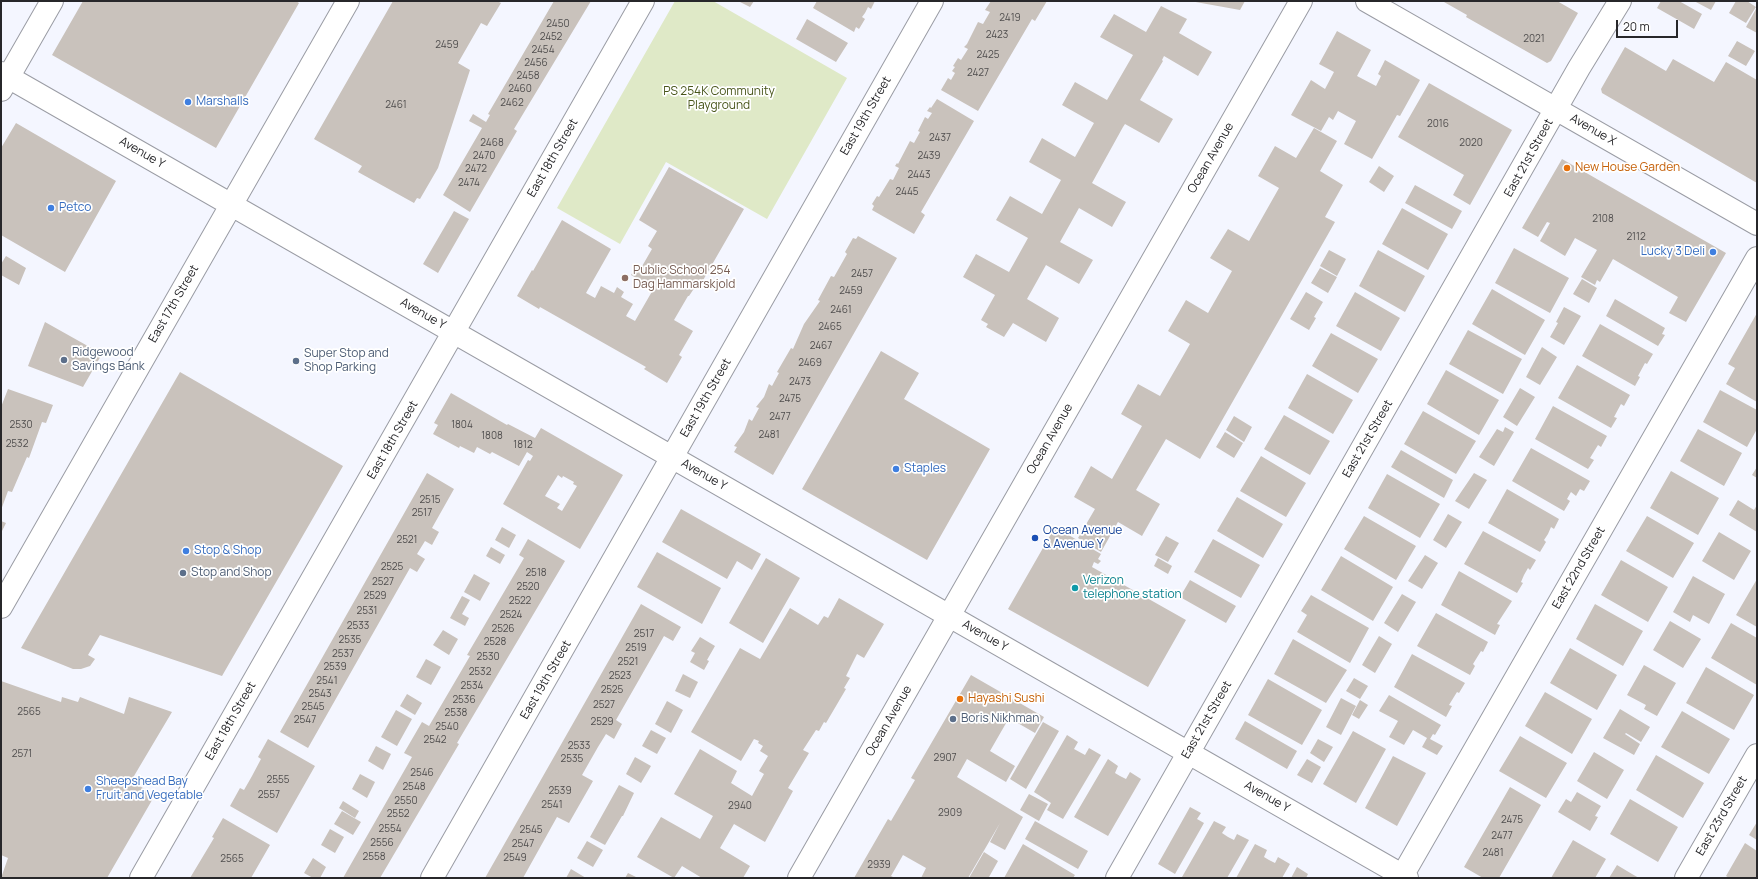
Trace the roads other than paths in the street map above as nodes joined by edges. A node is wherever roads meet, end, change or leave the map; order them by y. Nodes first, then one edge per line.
1 (52, 1) edge
2 (348, 1) edge
3 (643, 1) edge
4 (932, 1) edge
5 (1302, 1) edge
6 (1367, 1) edge
7 (1620, 1) edge
8 (3, 80) edge
9 (1556, 109) junction
10 (231, 205) junction
11 (1757, 224) edge
12 (1757, 258) edge
13 (454, 332) junction
14 (672, 457) junction
15 (1, 608) edge
16 (950, 616) junction
17 (1188, 753) junction
18 (1757, 755) edge
19 (1404, 877) edge
20 (141, 878) edge
21 (432, 878) edge
22 (799, 878) edge
23 (1117, 878) edge
24 (1686, 878) edge

1 - 8 street
2 - 10 street, East 17th Street
3 - 13 street, East 18th Street
4 - 14 street, East 19th Street
5 - 16 street, Ocean Avenue
6 - 9 street, Avenue X
7 - 9 street, East 21st Street
8 - 10 street, Avenue Y
9 - 11 street, Avenue X
9 - 17 street, East 21st Street
10 - 13 street, Avenue Y
10 - 15 street, East 17th Street
12 - 19 street, East 22nd Street
13 - 14 street, Avenue Y
13 - 20 street, East 18th Street
14 - 16 street, Avenue Y
14 - 21 street, East 19th Street
16 - 17 street, Avenue Y
16 - 22 street, Ocean Avenue
17 - 19 street, Avenue Y
17 - 23 street, East 21st Street
18 - 24 street, East 23rd Street

